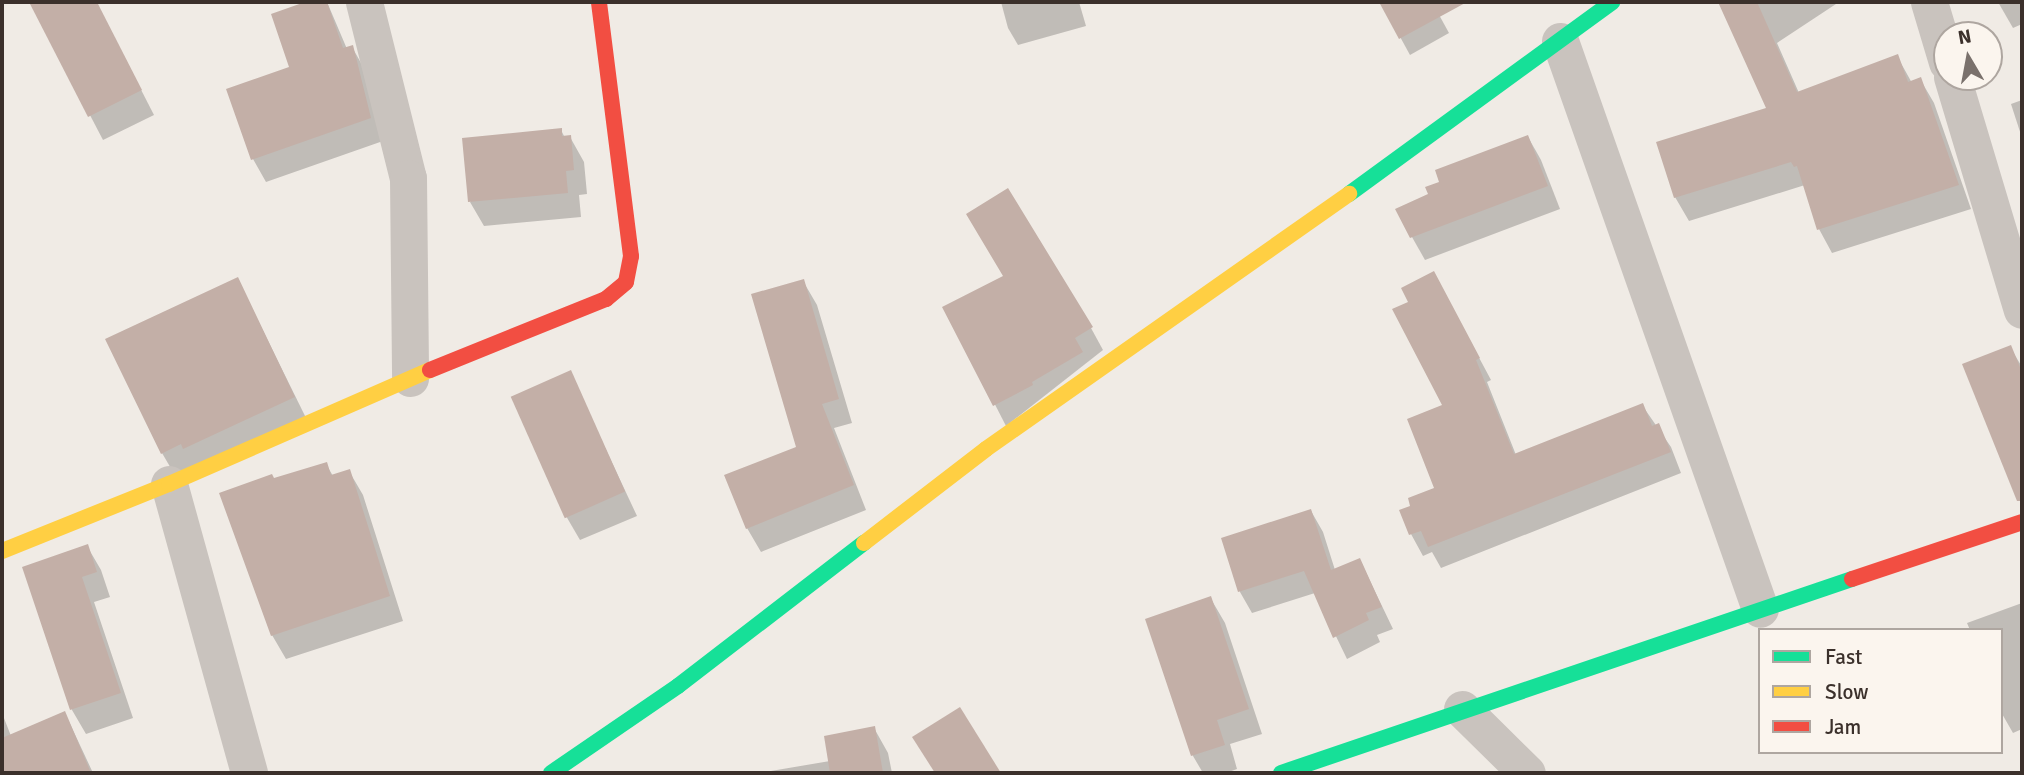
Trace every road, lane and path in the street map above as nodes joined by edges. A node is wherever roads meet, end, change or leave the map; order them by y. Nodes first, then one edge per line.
1 (364, 2) edge
2 (599, 2) edge
3 (1612, 2) edge
4 (1929, 2) edge
5 (1935, 21) edge
6 (1560, 41) junction
7 (1956, 91) edge
8 (2022, 310) edge
9 (410, 378) junction
10 (169, 484) junction
11 (2022, 522) edge
12 (3, 547) edge
13 (1760, 610) junction
14 (1462, 709) junction
15 (249, 773) edge
16 (551, 773) edge
17 (1281, 773) edge
18 (1527, 773) edge

1 - 9 street
2 - 9 street
3 - 6 street
4 - 5 street
6 - 13 street
6 - 16 street
7 - 8 street
9 - 10 street
10 - 12 street
10 - 15 street
11 - 13 street
13 - 14 street
14 - 17 street
14 - 18 street

